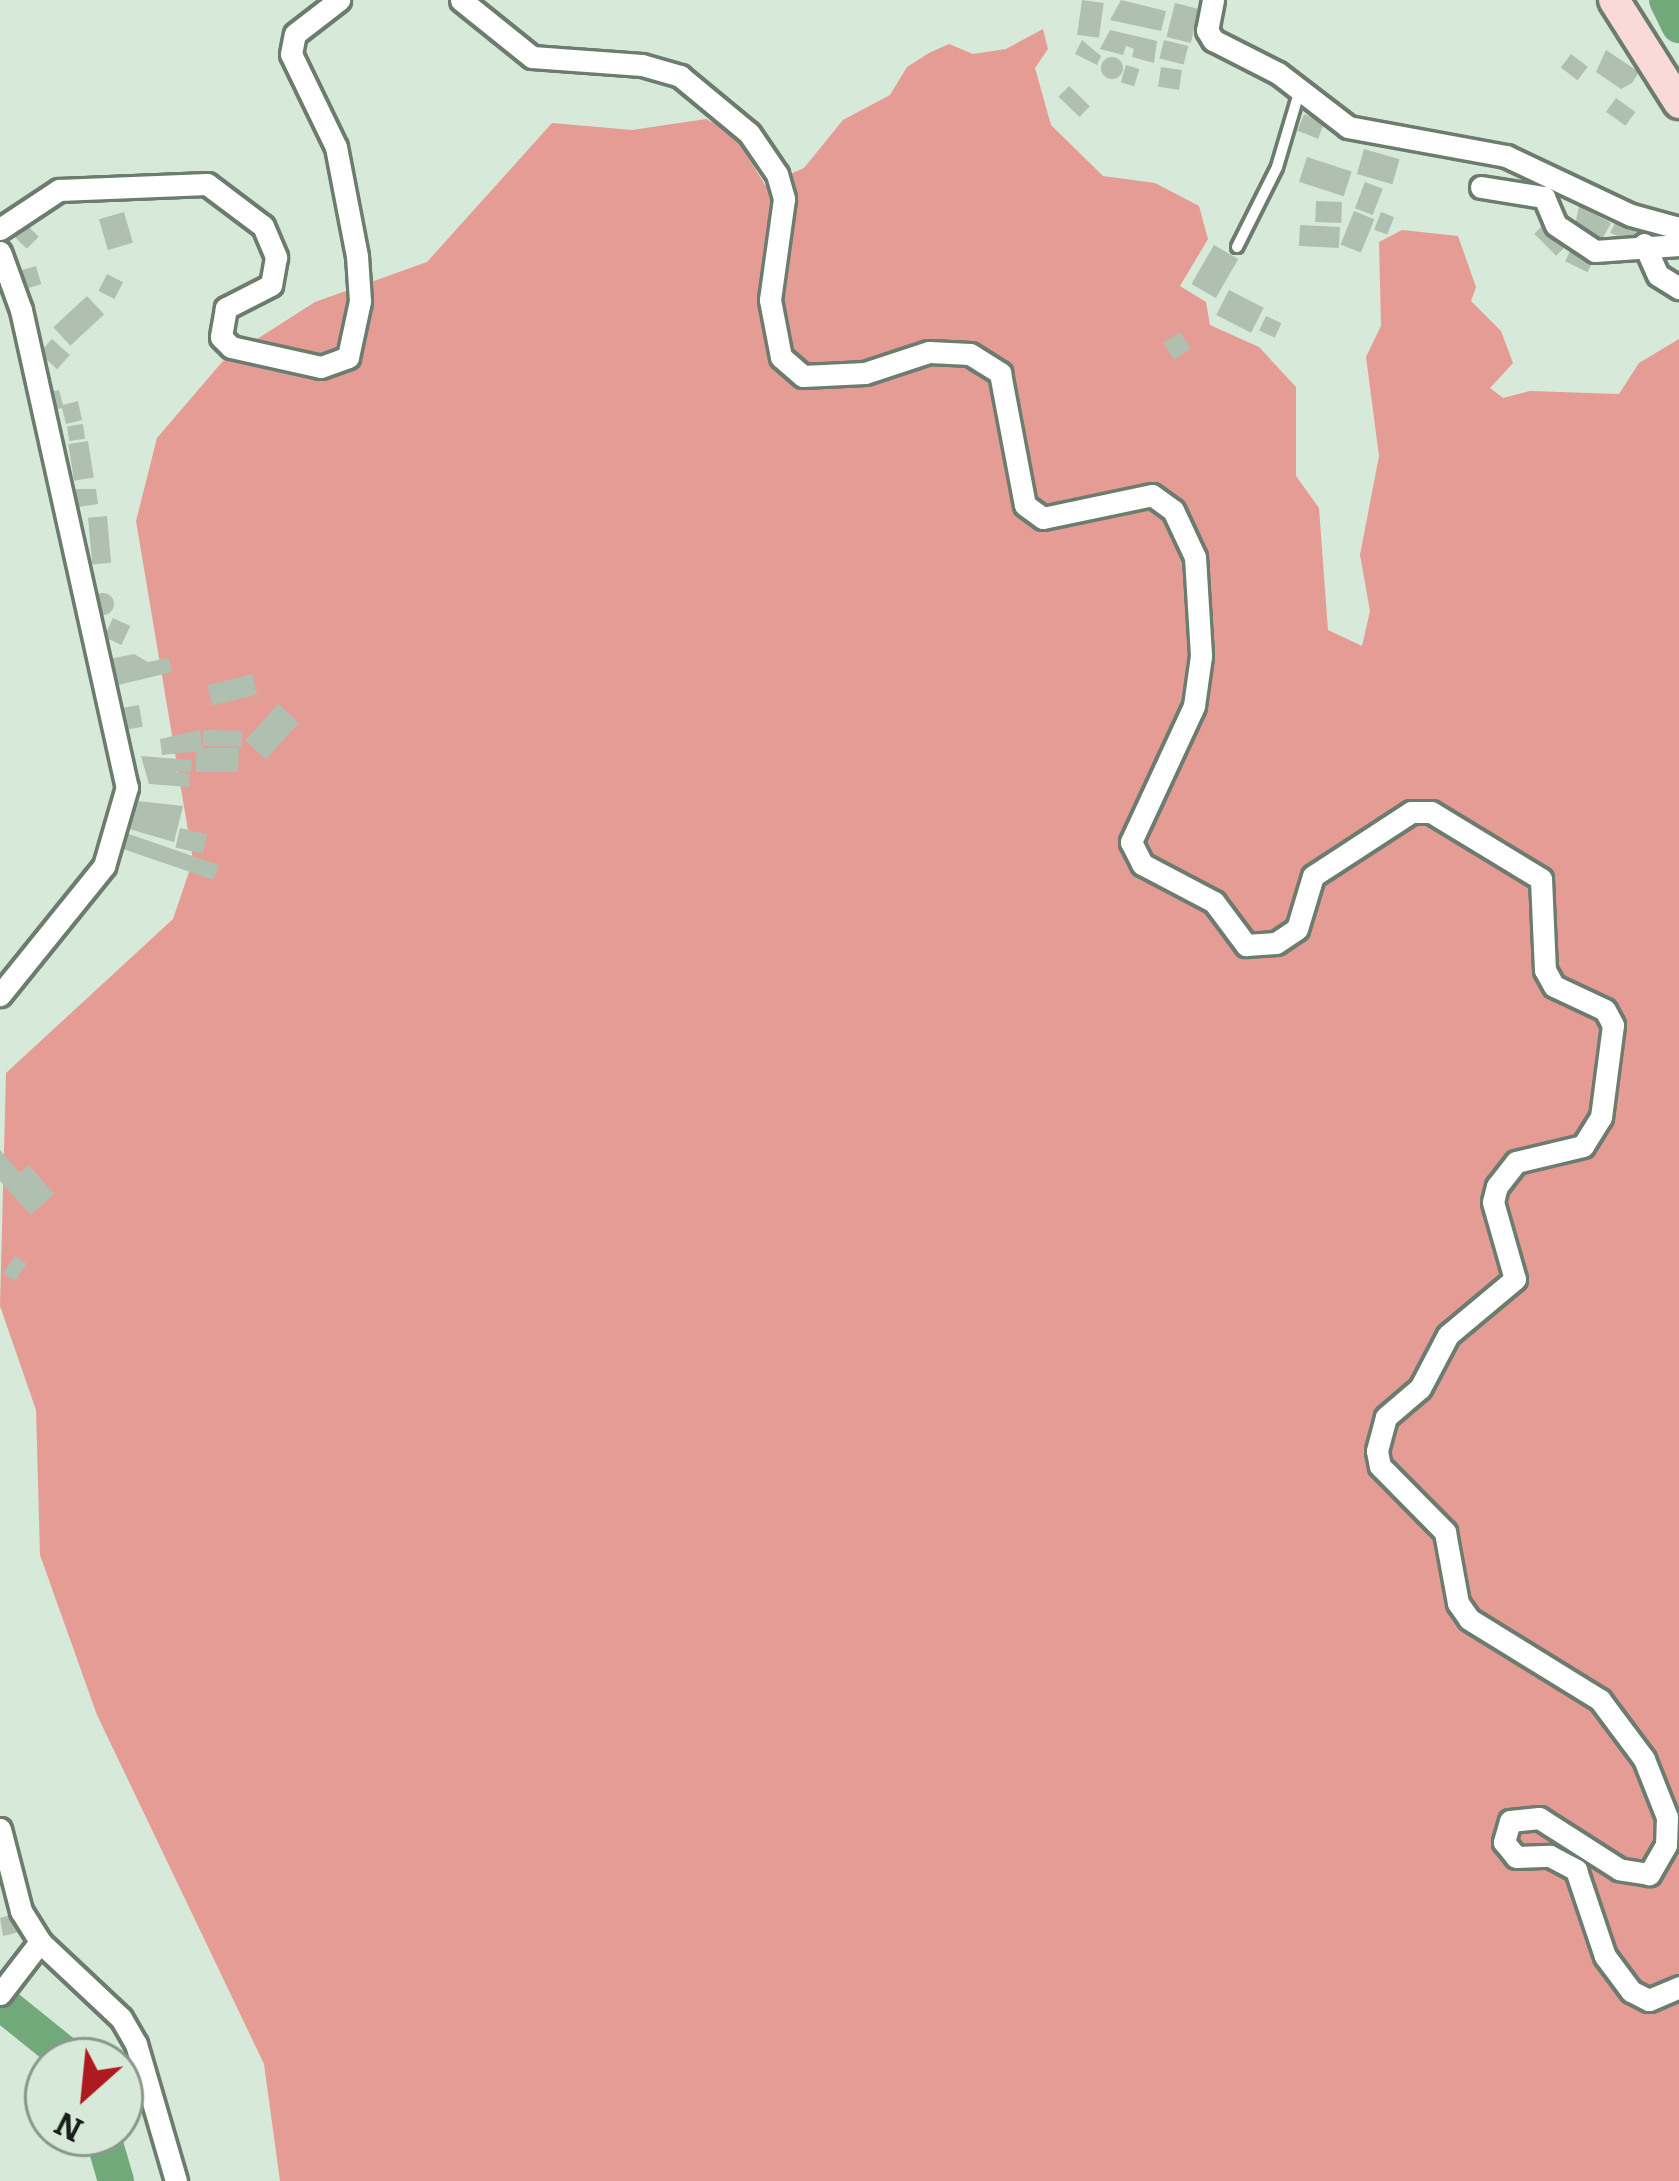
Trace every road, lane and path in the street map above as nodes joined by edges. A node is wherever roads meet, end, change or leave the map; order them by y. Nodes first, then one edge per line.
1 (339, 0) edge
2 (461, 0) edge
3 (1213, 0) edge
4 (1615, 0) edge
5 (1298, 96) junction
6 (1679, 104) edge
7 (1481, 187) dead end
8 (1679, 228) edge
9 (0, 229) edge
10 (1644, 244) junction
11 (1679, 245) edge
12 (1237, 247) dead end
13 (0, 252) edge
14 (1679, 288) edge
15 (0, 995) edge
16 (0, 1828) edge
17 (40, 1942) junction
18 (1679, 1987) edge
19 (0, 1994) edge
20 (176, 2181) edge

1 - 9 street
2 - 18 street
3 - 5 street
4 - 6 main road
5 - 8 street
5 - 12 lane
7 - 10 street
10 - 11 street
10 - 14 street
13 - 15 street
16 - 17 street
17 - 19 street
17 - 20 street

